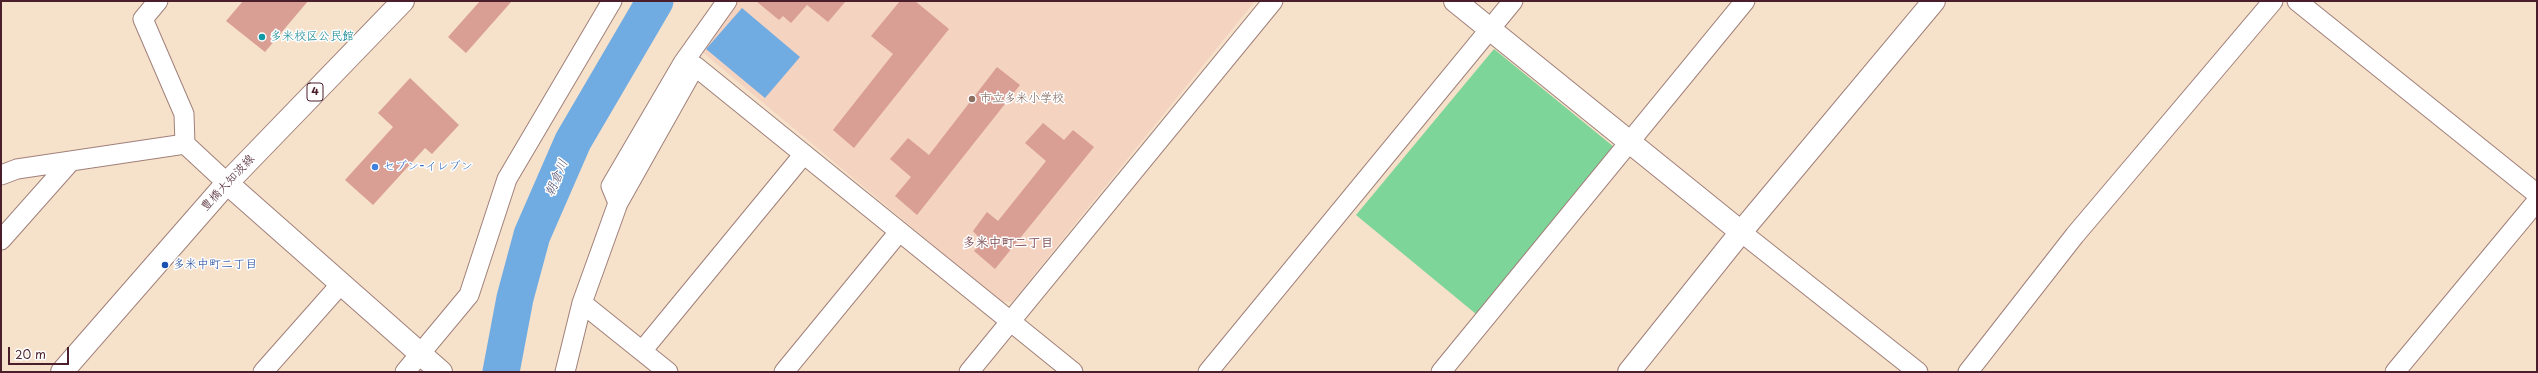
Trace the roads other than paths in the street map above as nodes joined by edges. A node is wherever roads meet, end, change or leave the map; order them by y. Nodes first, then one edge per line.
1 (158, 1) edge
2 (403, 1) edge
3 (726, 1) edge
4 (1273, 1) edge
5 (1455, 1) edge
6 (1513, 1) edge
7 (1745, 1) edge
8 (1934, 1) edge
9 (2273, 1) edge
10 (2297, 1) edge
11 (608, 2) edge
12 (1490, 29) junction
13 (1630, 142) junction
14 (185, 144) junction
15 (804, 154) junction
16 (71, 161) junction
17 (1, 175) edge
18 (227, 183) junction
19 (2537, 194) edge
20 (2537, 201) edge
21 (618, 203) junction
22 (899, 232) junction
23 (1741, 232) junction
24 (1, 240) edge
25 (340, 285) junction
26 (582, 303) junction
27 (1010, 321) junction
28 (642, 351) junction
29 (420, 354) junction
30 (62, 372) edge
31 (263, 372) edge
32 (405, 372) edge
33 (441, 372) edge
34 (565, 372) edge
35 (668, 372) edge
36 (784, 372) edge
37 (969, 372) edge
38 (1073, 372) edge
39 (1208, 372) edge
40 (1441, 372) edge
41 (1629, 372) edge
42 (1918, 372) edge
43 (1968, 372) edge
44 (2395, 372) edge

1 - 14 street
2 - 18 street, 豊橋大知波線 / 4
3 - 21 street
4 - 27 street
5 - 12 street
6 - 12 street
7 - 13 street
8 - 23 street
9 - 43 street
10 - 19 street
11 - 29 street
12 - 13 street
12 - 39 street
13 - 23 street
13 - 40 street
14 - 16 street
14 - 18 street
15 - 21 street
15 - 22 street
15 - 28 street
16 - 17 street
16 - 24 street
18 - 25 street
18 - 30 street, 豊橋大知波線 / 4
20 - 44 street
21 - 26 street
22 - 27 street
22 - 36 street
23 - 41 street
23 - 42 street
25 - 29 street
25 - 31 street
26 - 28 street
26 - 34 street
27 - 37 street
27 - 38 street
28 - 35 street
29 - 32 street
29 - 33 street

